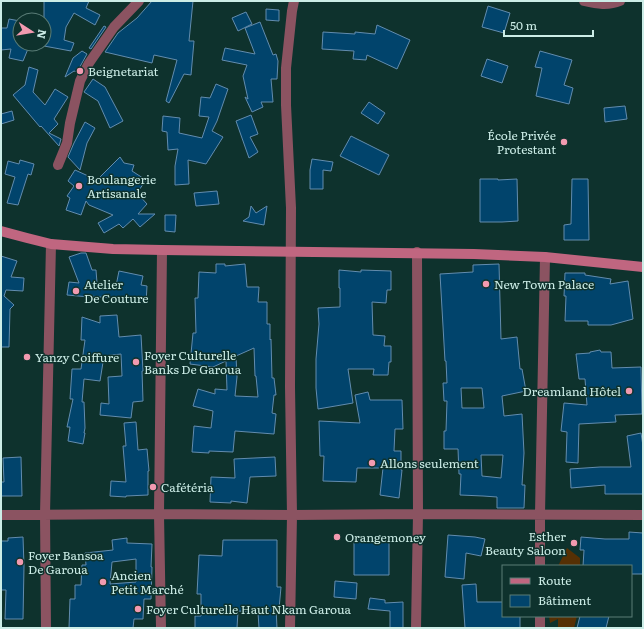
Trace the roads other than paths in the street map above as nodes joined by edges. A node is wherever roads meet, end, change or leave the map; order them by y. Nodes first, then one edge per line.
1 (139, 1) edge
2 (294, 1) edge
3 (584, 1) edge
4 (620, 1) edge
5 (58, 165) dead end
6 (1, 231) edge
7 (51, 244) junction
8 (162, 250) junction
9 (290, 252) junction
10 (417, 252) junction
11 (545, 257) junction
12 (643, 268) edge
13 (45, 514) junction
14 (159, 514) junction
15 (418, 514) junction
16 (540, 514) junction
17 (1, 515) edge
18 (292, 515) junction
19 (643, 515) edge
20 (540, 565) edge
21 (540, 617) edge
22 (46, 628) edge
23 (161, 628) edge
24 (290, 628) edge
25 (416, 628) edge
26 (540, 628) edge

1 - 5 street
2 - 9 street
3 - 4 street
6 - 7 street
7 - 8 street
7 - 13 street
8 - 9 street
8 - 14 street
9 - 10 street
9 - 18 street
10 - 11 street
10 - 15 street
11 - 12 street
11 - 16 street
13 - 14 street
13 - 17 street
13 - 22 street
14 - 18 street
14 - 23 street
15 - 16 street
15 - 18 street
15 - 25 street
16 - 19 street
16 - 20 street
18 - 24 street
21 - 26 street

